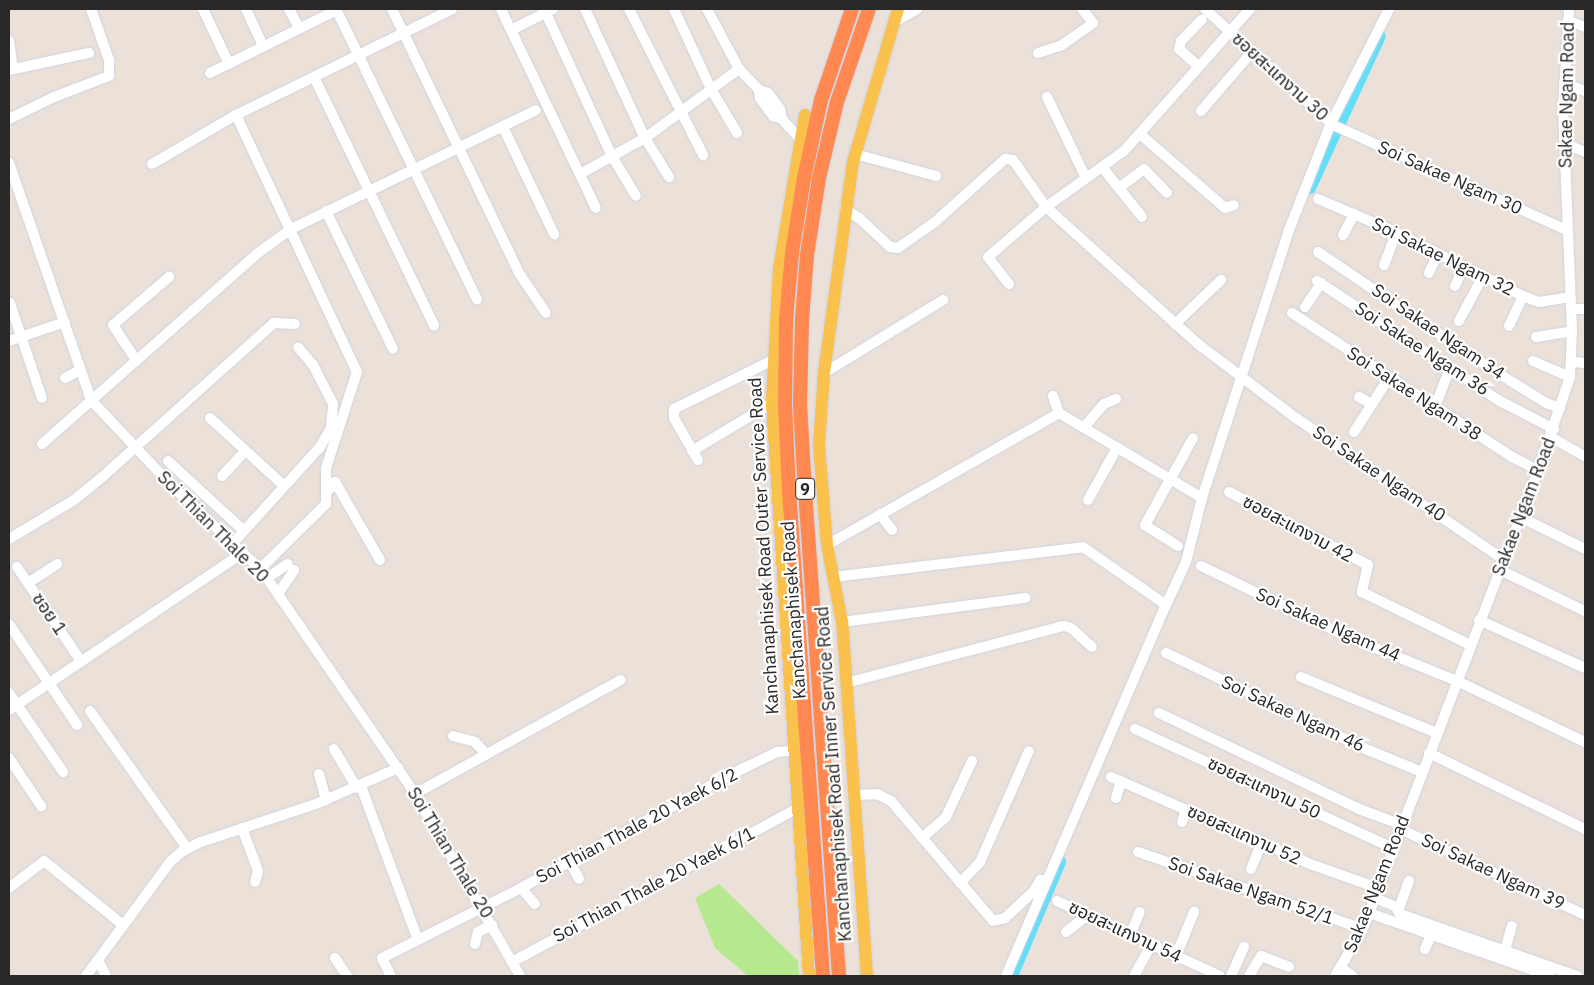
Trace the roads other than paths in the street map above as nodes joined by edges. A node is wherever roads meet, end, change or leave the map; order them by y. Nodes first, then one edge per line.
1 (91, 9) edge
2 (203, 9) edge
3 (246, 9) edge
4 (289, 9) edge
5 (336, 9) edge
6 (392, 9) edge
7 (449, 9) edge
8 (501, 9) edge
9 (585, 9) edge
10 (629, 9) edge
11 (674, 9) edge
12 (707, 9) edge
13 (852, 9) edge
14 (870, 9) edge
15 (898, 9) edge
16 (918, 9) edge
17 (1082, 9) edge
18 (1250, 9) edge
19 (1389, 9) edge
20 (1569, 9) edge
21 (547, 10) edge
22 (1204, 14) edge
23 (1568, 21) junction
24 (893, 23) junction
25 (1585, 27) edge
26 (299, 28) junction
27 (511, 30) junction
28 (1229, 30) junction
29 (403, 31) junction
30 (9, 41) edge
31 (263, 46) junction
32 (1252, 52) junction
33 (89, 53) dead end
34 (1038, 53) dead end
35 (358, 55) junction
36 (229, 64) junction
37 (1198, 66) junction
38 (740, 69) junction
39 (11, 70) edge
40 (210, 73) dead end
41 (314, 77) junction
42 (1564, 83) junction
43 (710, 89) junction
44 (1585, 91) edge
45 (1047, 97) dead end
46 (536, 110) dead end
47 (1201, 111) dead end
48 (239, 113) junction
49 (680, 114) junction
50 (805, 116) dead end
51 (9, 119) edge
52 (1332, 124) junction
53 (503, 127) junction
54 (737, 132) dead end
55 (1140, 134) junction
56 (645, 138) junction
57 (800, 139) junction
58 (1564, 143) junction
59 (461, 148) junction
60 (1585, 152) edge
61 (855, 154) junction
62 (703, 155) dead end
63 (613, 158) junction
64 (9, 163) edge
65 (152, 164) dead end
66 (1102, 167) junction
67 (414, 171) junction
68 (580, 174) junction
69 (936, 176) dead end
70 (669, 177) dead end
71 (1086, 178) junction
72 (1119, 188) junction
73 (369, 192) junction
74 (1167, 193) dead end
75 (636, 196) dead end
76 (1318, 199) dead end
77 (1234, 205) dead end
78 (1046, 207) junction
79 (596, 208) dead end
80 (845, 209) junction
81 (326, 211) junction
82 (1354, 214) junction
83 (1142, 216) dead end
84 (291, 229) junction
85 (1567, 230) junction
86 (1396, 233) junction
87 (554, 234) dead end
88 (1343, 235) dead end
89 (1318, 252) dead end
90 (1438, 254) junction
91 (1384, 265) dead end
92 (1464, 267) junction
93 (1429, 272) dead end
94 (1483, 276) junction
95 (169, 277) dead end
96 (1221, 280) dead end
97 (1009, 284) dead end
98 (1455, 286) dead end
99 (1523, 296) junction
100 (1570, 297) junction
101 (477, 300) dead end
102 (943, 300) dead end
103 (10, 303) dead end
104 (1306, 307) dead end
105 (1571, 309) junction
106 (1585, 309) edge
107 (546, 313) dead end
108 (1292, 314) dead end
109 (1459, 321) dead end
110 (65, 322) junction
111 (294, 324) dead end
112 (1174, 324) junction
113 (434, 325) dead end
114 (1509, 326) dead end
115 (1572, 331) junction
116 (22, 337) junction
117 (1536, 337) dead end
118 (9, 341) edge
119 (298, 347) dead end
120 (393, 349) dead end
121 (136, 360) junction
122 (773, 360) junction
123 (1534, 361) dead end
124 (1572, 362) junction
125 (1585, 362) edge
126 (1450, 368) junction
127 (80, 370) junction
128 (824, 373) junction
129 (1241, 375) junction
130 (1570, 377) junction
131 (65, 378) dead end
132 (1389, 378) junction
133 (1053, 396) dead end
134 (1359, 397) dead end
135 (42, 398) dead end
136 (1116, 399) dead end
137 (1438, 399) dead end
138 (91, 400) junction
139 (772, 403) junction
140 (1372, 404) junction
141 (1560, 408) junction
142 (1059, 413) junction
143 (210, 418) dead end
144 (1084, 427) junction
145 (1354, 432) dead end
146 (1552, 433) junction
147 (1193, 438) dead end
148 (42, 444) dead end
149 (135, 448) junction
150 (1117, 448) junction
151 (245, 451) junction
152 (692, 451) junction
153 (1585, 458) edge
154 (698, 460) dead end
155 (168, 461) dead end
156 (1538, 470) junction
157 (222, 476) dead end
158 (1170, 481) junction
159 (283, 485) junction
160 (327, 492) junction
161 (1229, 492) dead end
162 (1202, 498) junction
163 (1088, 500) dead end
164 (880, 514) junction
165 (1520, 517) junction
166 (243, 530) junction
167 (892, 530) dead end
168 (9, 539) edge
169 (233, 543) junction
170 (827, 545) junction
171 (1178, 546) dead end
172 (1585, 549) edge
173 (243, 553) junction
174 (1503, 559) junction
175 (380, 560) dead end
176 (57, 564) dead end
177 (1201, 566) dead end
178 (17, 567) dead end
179 (260, 569) junction
180 (1500, 570) junction
181 (833, 576) junction
182 (267, 578) junction
183 (28, 583) junction
184 (278, 594) junction
185 (1025, 598) dead end
186 (1166, 605) junction
187 (1585, 611) edge
188 (1479, 620) junction
189 (842, 622) junction
190 (9, 624) edge
191 (1470, 645) junction
192 (1092, 647) dead end
193 (1166, 653) dead end
194 (81, 661) junction
195 (1585, 668) edge
196 (1302, 677) dead end
197 (621, 680) dead end
198 (1457, 681) junction
199 (49, 683) junction
200 (846, 683) junction
201 (9, 693) edge
202 (13, 707) edge
203 (90, 711) dead end
204 (1159, 713) dead end
205 (77, 725) dead end
206 (1135, 729) dead end
207 (1436, 733) junction
208 (453, 736) dead end
209 (1585, 742) edge
210 (334, 749) dead end
211 (793, 751) junction
212 (1029, 751) dead end
213 (1429, 753) junction
214 (486, 754) junction
215 (9, 758) edge
216 (972, 761) dead end
217 (398, 768) junction
218 (63, 772) dead end
219 (1422, 772) junction
220 (319, 774) dead end
221 (1111, 777) dead end
222 (1121, 781) junction
223 (359, 787) junction
224 (415, 794) junction
225 (854, 795) junction
226 (1116, 798) dead end
227 (326, 800) junction
228 (41, 806) dead end
229 (796, 809) junction
230 (1186, 810) junction
231 (1070, 811) dead end
232 (1182, 822) dead end
233 (1401, 827) junction
234 (242, 828) junction
235 (1585, 829) edge
236 (922, 838) junction
237 (1262, 842) junction
238 (187, 848) junction
239 (1393, 848) junction
240 (1138, 852) dead end
241 (570, 862) junction
242 (1251, 868) dead end
243 (579, 880) dead end
244 (1409, 881) dead end
245 (255, 882) dead end
246 (960, 883) junction
247 (9, 888) edge
248 (521, 888) junction
249 (1376, 893) junction
250 (1057, 900) dead end
251 (534, 904) dead end
252 (483, 908) junction
253 (1398, 911) junction
254 (1140, 912) dead end
255 (1194, 912) dead end
256 (1369, 913) junction
257 (1088, 915) junction
258 (1585, 915) edge
259 (123, 925) junction
260 (492, 925) junction
261 (1512, 926) dead end
262 (1363, 929) junction
263 (1066, 932) dead end
264 (1130, 935) junction
265 (1430, 937) junction
266 (418, 940) junction
267 (475, 944) dead end
268 (1151, 945) junction
269 (1244, 947) dead end
270 (1425, 949) dead end
271 (1505, 950) junction
272 (1176, 956) junction
273 (335, 958) dead end
274 (98, 960) junction
275 (512, 962) junction
276 (1289, 967) dead end
277 (1338, 972) edge
278 (86, 976) edge
279 (106, 976) edge
280 (347, 976) edge
281 (391, 976) edge
282 (520, 976) edge
283 (809, 976) edge
284 (823, 976) edge
285 (839, 976) edge
286 (867, 976) edge
287 (1006, 976) edge
288 (1134, 976) edge
289 (1220, 976) edge
290 (1231, 976) edge
291 (1249, 976) edge
292 (1353, 976) edge
293 (1550, 976) edge
294 (1577, 976) edge

1 - 51 street
2 - 36 street
3 - 31 street
4 - 26 street
5 - 26 street
5 - 35 street
6 - 29 street
7 - 29 street
8 - 27 street
9 - 56 street
10 - 49 street
11 - 43 street
12 - 38 street
13 - 284 highway, Kanchanaphisek Road / 9
14 - 285 highway, Kanchanaphisek Road / 9
15 - 24 main road, Kanchanaphisek Road Inner Service Road
16 - 24 street
17 - 34 street
18 - 28 street
19 - 52 street
20 - 23 street, Sakae Ngam Road
21 - 27 street
21 - 63 street
22 - 28 street, ซอยสะแกงาม 30
22 - 37 street
23 - 25 street
23 - 42 street, Sakae Ngam Road
24 - 61 main road, Kanchanaphisek Road Inner Service Road
26 - 31 street
27 - 68 street
28 - 32 street, ซอยสะแกงาม 30
28 - 37 street
29 - 35 street
29 - 59 street
30 - 39 street
31 - 36 street
32 - 47 street
32 - 52 street, ซอยสะแกงาม 30
33 - 39 street
35 - 41 street
35 - 67 street
36 - 40 street
37 - 55 street
38 - 43 street
38 - 57 street
41 - 48 street
41 - 73 street
42 - 44 street
42 - 58 street, Sakae Ngam Road
43 - 49 street
43 - 54 street
45 - 71 street
46 - 53 street
48 - 65 street
48 - 84 street
49 - 56 street
49 - 62 street
50 - 57 main road, Kanchanaphisek Road Outer Service Road
52 - 85 street, Soi Sakae Ngam 30
52 - 129 street
53 - 59 street
53 - 87 street
55 - 66 street
55 - 77 street
56 - 63 street
56 - 70 street
57 - 122 main road, Kanchanaphisek Road Outer Service Road
58 - 60 street
58 - 85 street, Sakae Ngam Road
59 - 67 street
59 - 107 street
61 - 69 street
61 - 80 main road, Kanchanaphisek Road Inner Service Road
63 - 68 street
63 - 75 street
64 - 110 street, Soi Thian Thale 20
66 - 71 street
66 - 72 street
67 - 73 street
67 - 101 street
68 - 79 street
71 - 78 street
72 - 74 street
72 - 83 street
73 - 81 street
73 - 113 street
76 - 82 street, Soi Sakae Ngam 32
78 - 80 street, Soi Sakae Ngam 40
78 - 97 street
78 - 112 street, Soi Sakae Ngam 40
80 - 128 main road, Kanchanaphisek Road Inner Service Road
81 - 84 street
81 - 120 street
82 - 86 street, Soi Sakae Ngam 32
82 - 88 street
84 - 121 street
84 - 160 street
85 - 100 street, Sakae Ngam Road
86 - 90 street, Soi Sakae Ngam 32
86 - 91 street
89 - 141 street, Soi Sakae Ngam 34
90 - 92 street, Soi Sakae Ngam 32
90 - 93 street
92 - 94 street, Soi Sakae Ngam 32
92 - 98 street
94 - 99 street, Soi Sakae Ngam 32
94 - 109 street
95 - 121 street
96 - 112 street
99 - 100 street, Soi Sakae Ngam 32
99 - 114 street
100 - 105 street, Sakae Ngam Road
102 - 128 street
103 - 116 street
104 - 126 street, Soi Sakae Ngam 36
105 - 106 street
105 - 115 street, Sakae Ngam Road
108 - 132 street, Soi Sakae Ngam 38
110 - 116 street
110 - 127 street, Soi Thian Thale 20
111 - 149 street
112 - 129 street, Soi Sakae Ngam 40
115 - 117 street
115 - 124 street, Sakae Ngam Road
116 - 118 street
116 - 135 street
119 - 159 street
121 - 138 street
122 - 139 main road, Kanchanaphisek Road Outer Service Road
122 - 152 street
123 - 130 street
124 - 125 street
124 - 130 street, Sakae Ngam Road
126 - 137 street
126 - 146 street, Soi Sakae Ngam 36
127 - 131 street
127 - 138 street, Soi Thian Thale 20
128 - 170 main road, Kanchanaphisek Road Inner Service Road
129 - 162 street
129 - 174 street, Soi Sakae Ngam 40
130 - 141 street, Sakae Ngam Road
132 - 140 street
132 - 156 street, Soi Sakae Ngam 38
133 - 142 street
134 - 140 street
136 - 144 street
138 - 148 street
138 - 149 street, Soi Thian Thale 20
139 - 152 street
139 - 211 main road, Kanchanaphisek Road Outer Service Road
140 - 145 street
141 - 146 street, Sakae Ngam Road
142 - 144 street
142 - 164 street
143 - 151 street
144 - 150 street
146 - 153 street, Soi Sakae Ngam 36
146 - 156 street, Sakae Ngam Road
147 - 158 street
149 - 168 street
149 - 169 street, Soi Thian Thale 20
150 - 158 street
150 - 163 street
151 - 157 street
151 - 159 street
152 - 154 street
155 - 166 street
156 - 165 street, Sakae Ngam Road
158 - 162 street
158 - 171 street
159 - 166 street
160 - 175 street
160 - 179 street
161 - 191 street, ซอยสะแกงาม 42
162 - 186 street
164 - 167 street
164 - 170 street
165 - 172 street
165 - 174 street, Sakae Ngam Road
166 - 169 street
169 - 173 street, Soi Thian Thale 20
170 - 181 main road, Kanchanaphisek Road Inner Service Road
173 - 179 street, Soi Thian Thale 20
173 - 194 street
174 - 180 street, Sakae Ngam Road
176 - 183 street
177 - 198 street, Soi Sakae Ngam 44
178 - 183 street, ซอย 1
179 - 182 street, Soi Thian Thale 20
180 - 187 street
180 - 188 street, Sakae Ngam Road
181 - 186 street
181 - 189 main road, Kanchanaphisek Road Inner Service Road
182 - 184 street, Soi Thian Thale 20
182 - 184 street
183 - 194 street, ซอย 1
184 - 217 street, Soi Thian Thale 20
185 - 189 street
186 - 287 street
188 - 191 street, Sakae Ngam Road
188 - 195 street
189 - 200 main road, Kanchanaphisek Road Inner Service Road
190 - 199 street
191 - 198 street, Sakae Ngam Road
192 - 200 street
193 - 219 street, Soi Sakae Ngam 46
194 - 199 street
196 - 207 street
197 - 214 street
198 - 207 street, Sakae Ngam Road
198 - 209 street, Soi Sakae Ngam 44
199 - 202 street
199 - 205 street
200 - 225 main road, Kanchanaphisek Road Inner Service Road
201 - 202 street
202 - 218 street
203 - 238 street
204 - 233 street, Soi Sakae Ngam 39
206 - 239 street, ซอยสะแกงาม 50
207 - 213 street, Sakae Ngam Road
208 - 214 street
210 - 223 street
211 - 229 main road, Kanchanaphisek Road Outer Service Road
211 - 241 street, Soi Thian Thale 20 Yaek 6/2
212 - 246 street
213 - 219 street, Sakae Ngam Road
213 - 235 street
214 - 224 street
215 - 228 street
216 - 236 street
217 - 223 street
217 - 224 street, Soi Thian Thale 20
219 - 233 street, Sakae Ngam Road
220 - 227 street
221 - 222 street, ซอยสะแกงาม 52
222 - 226 street
222 - 230 street, ซอยสะแกงาม 52
223 - 227 street
223 - 266 street
224 - 252 street, Soi Thian Thale 20
225 - 236 street
225 - 286 main road, Kanchanaphisek Road Inner Service Road
227 - 234 street
229 - 275 street, Soi Thian Thale 20 Yaek 6/1
229 - 283 main road, Kanchanaphisek Road Outer Service Road
230 - 232 street
230 - 237 street, ซอยสะแกงาม 52
231 - 246 street
233 - 239 street, Sakae Ngam Road
233 - 258 street, Soi Sakae Ngam 39
234 - 238 street
234 - 245 street
236 - 246 street
237 - 242 street
237 - 249 street, ซอยสะแกงาม 52
238 - 259 street
239 - 249 street, Sakae Ngam Road
240 - 262 street, Soi Sakae Ngam 52/1
241 - 243 street
241 - 248 street, Soi Thian Thale 20 Yaek 6/2
244 - 253 street
247 - 259 street
248 - 251 street
248 - 252 street, Soi Thian Thale 20 Yaek 6/2
249 - 253 street, ซอยสะแกงาม 52
249 - 256 street, Sakae Ngam Road
250 - 257 street, ซอยสะแกงาม 54
252 - 260 street, Soi Thian Thale 20
252 - 266 street, Soi Thian Thale 20 Yaek 6/2
253 - 271 street, ซอยสะแกงาม 52
254 - 264 street
255 - 272 street
256 - 262 street, Sakae Ngam Road
256 - 265 street
257 - 263 street
257 - 264 street, ซอยสะแกงาม 54
259 - 274 street
260 - 267 street
260 - 275 street, Soi Thian Thale 20
261 - 271 street
262 - 277 street, Sakae Ngam Road
264 - 268 street, ซอยสะแกงาม 54
265 - 270 street
265 - 293 street
266 - 281 street, Soi Thian Thale 20 Yaek 6/2
268 - 272 street, ซอยสะแกงาม 54
268 - 288 street
269 - 290 street
271 - 294 street, ซอยสะแกงาม 52
272 - 289 street, ซอยสะแกงาม 54
273 - 280 street
274 - 278 street
274 - 279 street
275 - 282 street, Soi Thian Thale 20
276 - 291 street
277 - 292 street

